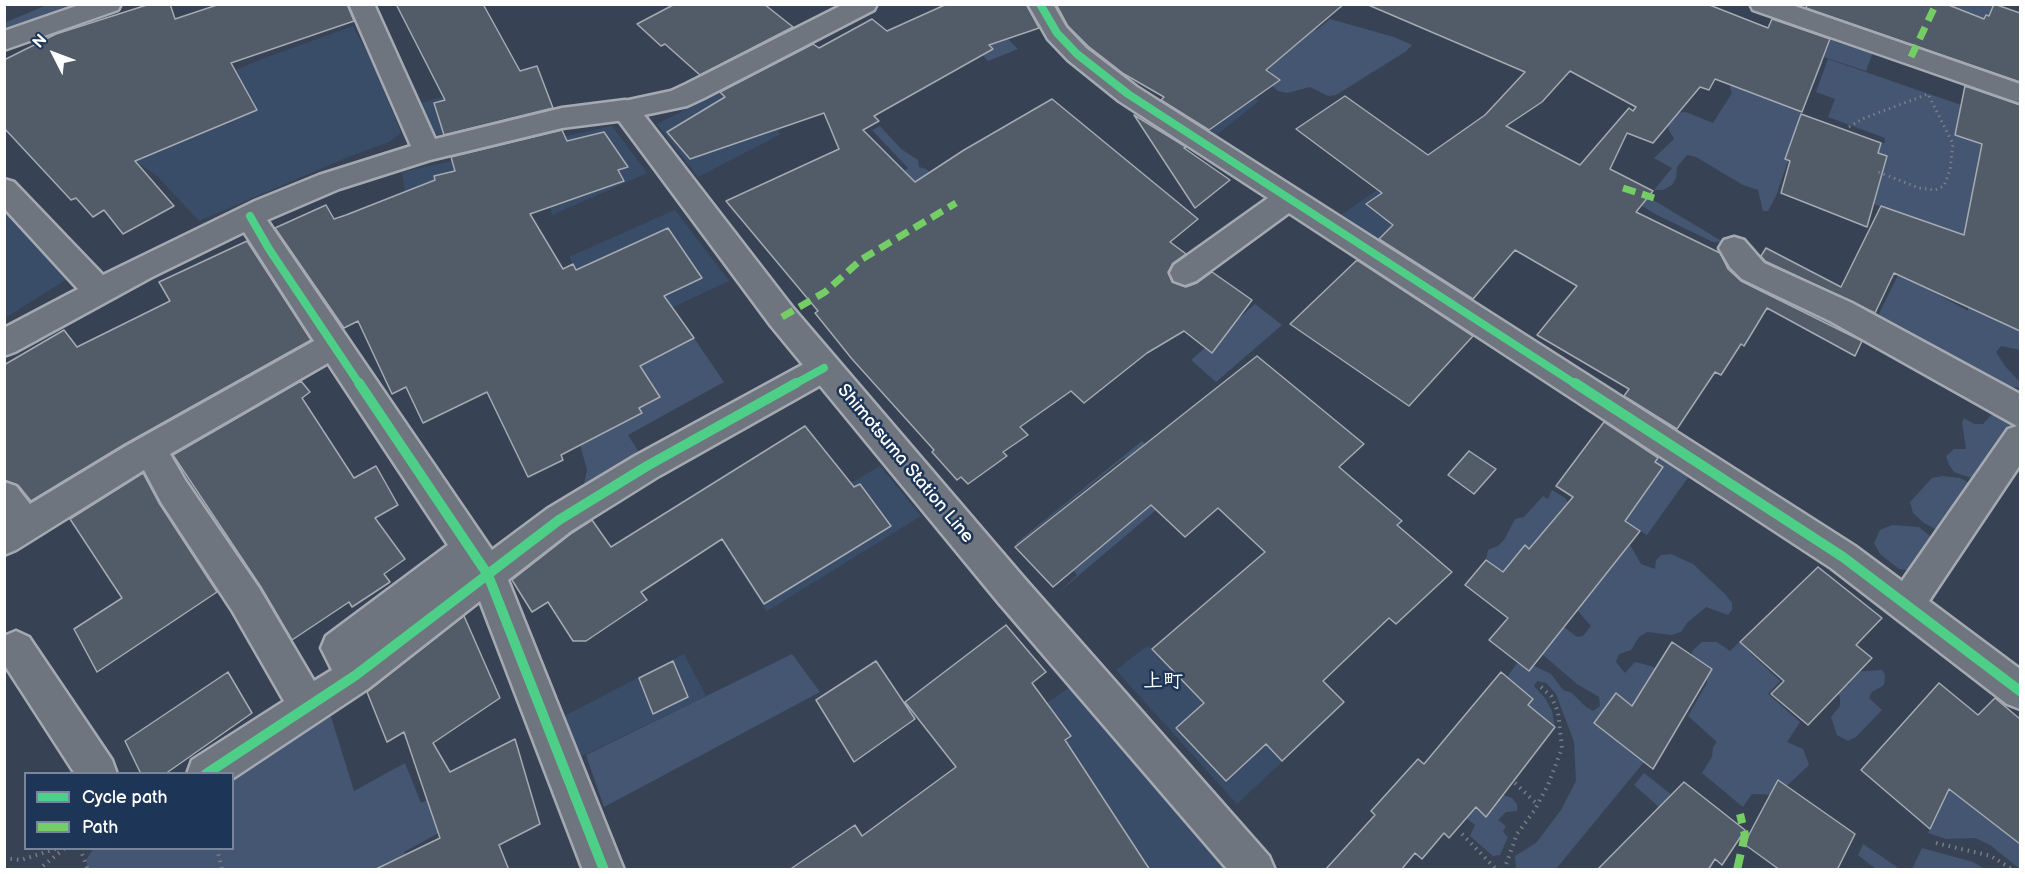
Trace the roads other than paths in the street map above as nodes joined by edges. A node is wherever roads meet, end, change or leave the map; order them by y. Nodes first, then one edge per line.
1 (109, 4) edge
2 (361, 4) edge
3 (866, 4) edge
4 (1040, 4) edge
5 (1762, 4) edge
6 (4, 41) edge
7 (2020, 94) edge
8 (625, 110) junction
9 (427, 151) junction
10 (4, 189) edge
11 (1289, 198) junction
12 (250, 216) junction
13 (1734, 248) dead end
14 (1185, 273) dead end
15 (99, 291) junction
16 (4, 344) edge
17 (333, 345) junction
18 (824, 368) junction
19 (2020, 413) edge
20 (2020, 440) edge
21 (150, 450) junction
22 (4, 497) edge
23 (15, 532) edge
24 (480, 561) junction
25 (1909, 605) junction
26 (16, 649) dead end
27 (2020, 692) edge
28 (308, 707) junction
29 (97, 772) edge
30 (209, 772) edge
31 (604, 870) edge
32 (1256, 870) edge

1 - 6 street
2 - 9 street
3 - 8 street
4 - 11 street
5 - 7 street
8 - 9 street
8 - 18 street, Shimotsuma Station Line
9 - 12 street
10 - 15 street
11 - 14 street
11 - 25 street
12 - 15 street
12 - 17 street
13 - 19 street
15 - 16 street
17 - 21 street
17 - 24 street
18 - 24 street
18 - 32 street, Shimotsuma Station Line
20 - 25 street
21 - 23 street
21 - 28 street
22 - 23 street
24 - 28 street
24 - 31 street
25 - 27 street
26 - 29 street
28 - 30 street

